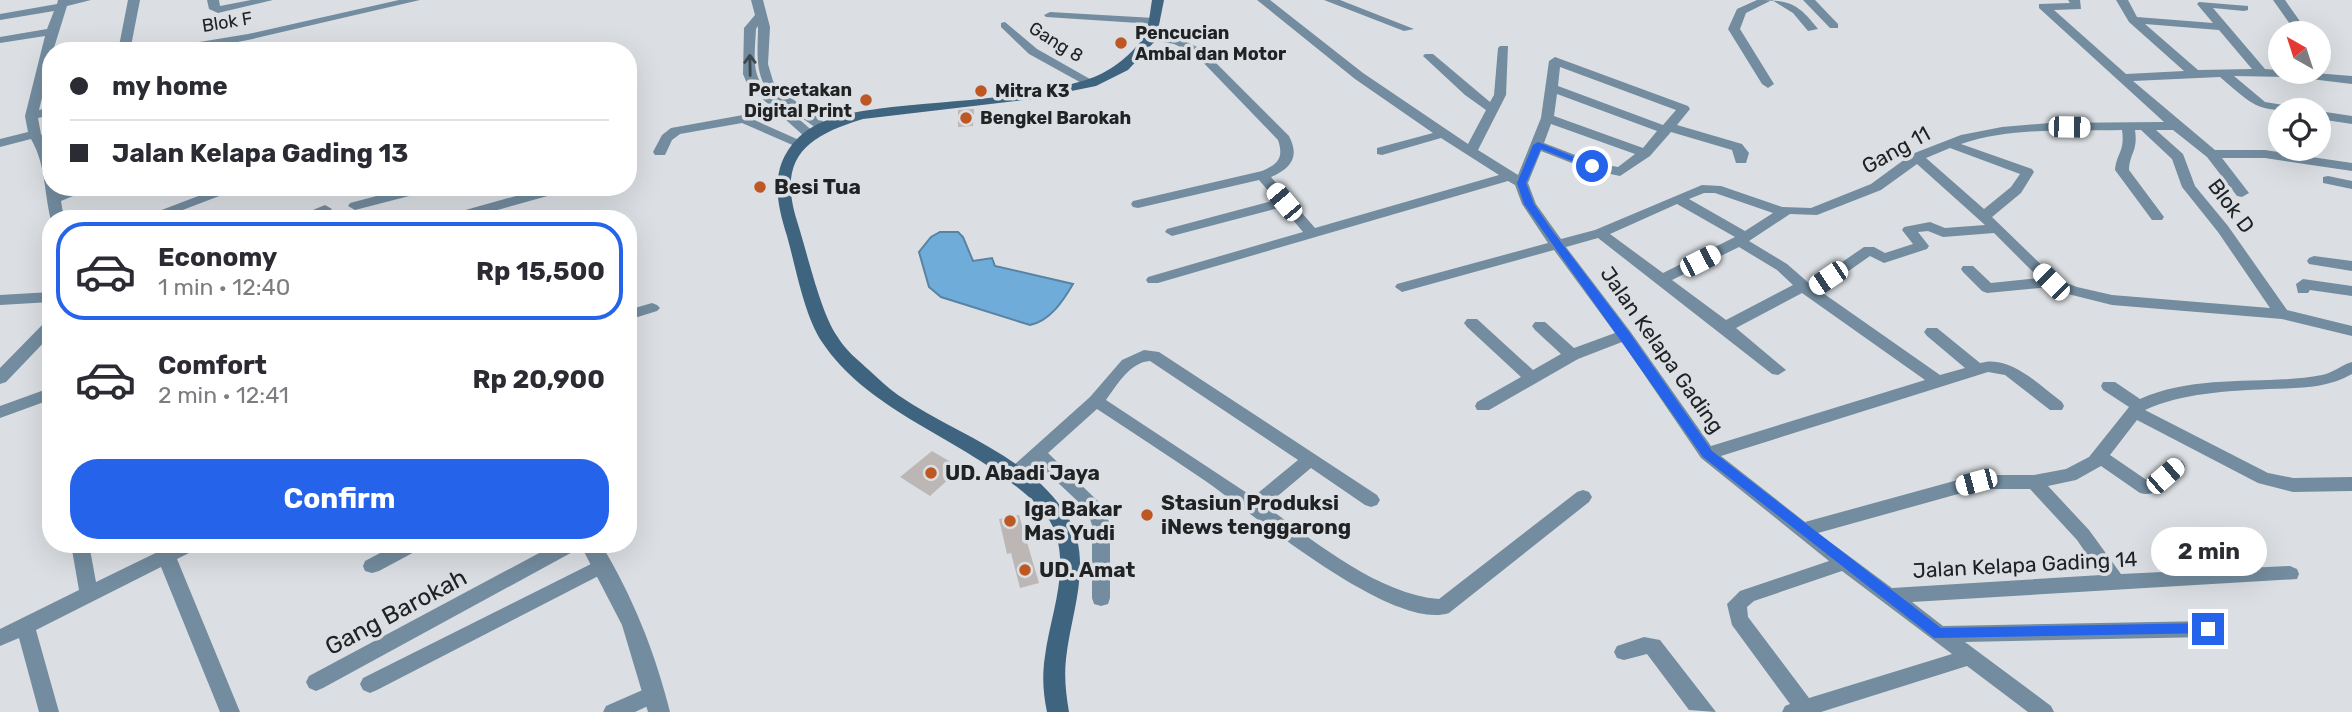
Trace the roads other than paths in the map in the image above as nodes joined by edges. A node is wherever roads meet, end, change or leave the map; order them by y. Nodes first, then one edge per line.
1 (85, 0) edge
2 (134, 0) edge
3 (213, 0) edge
4 (267, 0) edge
5 (414, 0) edge
6 (757, 0) edge
7 (1158, 0) edge
8 (1263, 0) edge
9 (1330, 0) edge
10 (1766, 0) edge
11 (1777, 0) edge
12 (1809, 0) edge
13 (2122, 0) edge
14 (2278, 0) edge
15 (2076, 3) edge
16 (62, 4) edge
17 (2244, 8) dead end
18 (1050, 15) dead end
19 (0, 17) edge
20 (2133, 20) junction
21 (2294, 21) edge
22 (1005, 25) dead end
23 (1833, 26) dead end
24 (2222, 27) junction
25 (1153, 29) junction
26 (1408, 29) dead end
27 (1812, 29) dead end
28 (52, 32) junction
29 (0, 40) edge
30 (51, 42) edge
31 (126, 42) edge
32 (220, 42) edge
33 (1504, 48) dead end
34 (1429, 56) dead end
35 (2260, 71) junction
36 (2268, 71) edge
37 (2223, 73) junction
38 (2196, 74) junction
39 (2331, 76) edge
40 (2120, 78) junction
41 (2352, 80) edge
42 (1091, 83) junction
43 (1769, 83) dead end
44 (42, 85) edge
45 (1550, 87) junction
46 (2268, 106) edge
47 (1494, 110) junction
48 (42, 113) edge
49 (31, 116) junction
50 (2331, 117) edge
51 (1547, 118) junction
52 (2352, 120) edge
53 (2128, 127) junction
54 (2145, 127) junction
55 (2176, 127) junction
56 (1667, 128) junction
57 (34, 134) junction
58 (1443, 134) junction
59 (812, 135) junction
60 (0, 143) edge
61 (42, 143) edge
62 (1950, 144) junction
63 (1538, 145) junction
64 (1382, 151) dead end
65 (1471, 151) junction
66 (660, 152) dead end
67 (1645, 153) junction
68 (2212, 154) junction
69 (1917, 157) junction
70 (1741, 160) dead end
71 (2352, 167) edge
72 (1262, 175) junction
73 (1515, 179) junction
74 (2328, 180) dead end
75 (2352, 185) edge
76 (2242, 193) dead end
77 (210, 196) edge
78 (379, 196) edge
79 (532, 196) edge
80 (1678, 199) junction
81 (1284, 202) junction
82 (1138, 204) dead end
83 (355, 206) dead end
84 (171, 210) edge
85 (481, 210) edge
86 (1783, 212) junction
87 (1983, 216) junction
88 (2157, 217) dead end
89 (1997, 228) junction
90 (1172, 232) dead end
91 (1600, 233) junction
92 (1313, 234) junction
93 (1742, 239) junction
94 (1559, 245) junction
95 (2314, 261) dead end
96 (2352, 266) edge
97 (1968, 269) dead end
98 (1663, 279) junction
99 (1153, 280) dead end
100 (2051, 282) junction
101 (1402, 287) dead end
102 (1806, 289) junction
103 (2303, 290) dead end
104 (2352, 292) edge
105 (42, 298) edge
106 (0, 300) edge
107 (652, 308) dead end
108 (637, 312) edge
109 (2282, 314) junction
110 (1472, 323) dead end
111 (1540, 326) dead end
112 (1726, 327) junction
113 (2352, 331) edge
114 (1932, 332) dead end
115 (42, 335) edge
116 (1625, 335) junction
117 (1572, 355) junction
118 (2352, 367) edge
119 (1977, 369) junction
120 (1778, 370) dead end
121 (1532, 378) junction
122 (0, 379) edge
123 (1937, 380) junction
124 (2109, 386) dead end
125 (42, 397) edge
126 (1096, 401) junction
127 (2056, 405) dead end
128 (1483, 406) dead end
129 (2137, 409) junction
130 (0, 412) edge
131 (1037, 453) junction
132 (1707, 454) junction
133 (2099, 456) junction
134 (1310, 459) junction
135 (2176, 466) dead end
136 (1014, 473) junction
137 (2034, 482) junction
138 (2352, 484) edge
139 (1583, 497) dead end
140 (1371, 500) dead end
141 (1254, 506) junction
142 (1802, 530) junction
143 (82, 553) edge
144 (172, 553) edge
145 (397, 553) edge
146 (555, 553) edge
147 (596, 553) edge
148 (166, 556) junction
149 (1844, 563) junction
150 (603, 565) junction
151 (372, 566) dead end
152 (2290, 574) dead end
153 (2116, 582) junction
154 (89, 592) junction
155 (1888, 596) junction
156 (1101, 598) dead end
157 (25, 626) junction
158 (2208, 629) dead end
159 (1939, 634) junction
160 (0, 638) edge
161 (1624, 652) dead end
162 (1969, 657) junction
163 (316, 682) dead end
164 (370, 684) dead end
165 (657, 703) edge
166 (1799, 710) edge
167 (49, 712) edge
168 (230, 712) edge
169 (613, 712) edge
170 (1058, 712) edge
171 (1706, 712) edge
172 (2044, 712) edge

1 - 16 street
2 - 31 street
3 - 4 street
5 - 32 street, Blok F
6 - 59 street
7 - 25 main road
8 - 58 street
9 - 26 street
10 - 43 street
11 - 27 street
12 - 23 street
13 - 20 street
14 - 21 street
15 - 40 street
16 - 19 street
16 - 28 street
17 - 24 street
18 - 25 street
20 - 24 street
20 - 38 street
22 - 42 street, Gang 8
24 - 35 street
25 - 42 main road
25 - 72 street
28 - 29 street
28 - 30 street
33 - 47 street
34 - 47 street
35 - 36 street
35 - 37 street
37 - 38 street
37 - 46 street
38 - 40 street
39 - 41 street
40 - 55 street
42 - 59 main road
44 - 49 street
45 - 51 street
45 - 56 street
45 - 56 street
47 - 65 street
48 - 49 street
49 - 57 street
50 - 52 street
51 - 63 street
51 - 67 street
53 - 54 street, Gang 11
53 - 62 street, Gang 11
53 - 88 street
54 - 55 street, Gang 11
54 - 109 street, Blok D
55 - 68 street
56 - 67 street
56 - 70 street
57 - 60 street
57 - 61 street
58 - 64 street
58 - 65 street
59 - 66 street
59 - 136 main road
62 - 69 street, Gang 11
62 - 87 street
63 - 67 street
63 - 73 street
65 - 73 street
68 - 71 street
68 - 76 street
69 - 86 street, Gang 11
69 - 87 street
72 - 81 street
72 - 82 street
73 - 92 street
73 - 94 street, Jalan Kelapa Gading
74 - 75 street
77 - 84 street
78 - 83 street
79 - 85 street
80 - 86 street
80 - 91 street
80 - 93 street
81 - 90 street
81 - 92 street
86 - 93 street
87 - 89 street
89 - 100 street
89 - 102 street
91 - 94 street
91 - 98 street
92 - 99 street
93 - 98 street
93 - 102 street
94 - 101 street
94 - 116 street, Jalan Kelapa Gading
95 - 96 street
97 - 100 street
98 - 112 street
100 - 109 street
102 - 112 street
102 - 123 street
103 - 104 street
105 - 106 street
107 - 108 street
109 - 113 street
110 - 121 street
111 - 117 street
112 - 120 street
114 - 119 street
115 - 122 street
116 - 117 street
116 - 132 street, Jalan Kelapa Gading
117 - 121 street
118 - 129 street
119 - 123 street
119 - 127 street
121 - 128 street
123 - 132 street
124 - 129 street
125 - 130 street
126 - 131 street
126 - 134 street
126 - 141 street
129 - 133 street
129 - 138 street
131 - 136 street
131 - 156 street
132 - 142 street, Jalan Kelapa Gading
133 - 135 street
133 - 137 street
134 - 140 street
134 - 141 street
136 - 170 main road
137 - 142 street
137 - 153 street
139 - 141 street
142 - 149 street, Jalan Kelapa Gading
143 - 154 street
144 - 148 street
145 - 151 street
146 - 163 street, Gang Barokah
147 - 150 street
148 - 154 street
148 - 168 street
149 - 155 street, Jalan Kelapa Gading
149 - 166 street
150 - 164 street
150 - 165 street
152 - 153 street, Jalan Kelapa Gading 14
153 - 155 street, Jalan Kelapa Gading 14
154 - 157 street
155 - 159 street, Jalan Kelapa Gading
157 - 160 street
157 - 167 street
158 - 159 street
159 - 162 street, Jalan Kelapa Gading
161 - 171 street
162 - 166 street
162 - 172 street, Jalan Kelapa Gading
165 - 169 street

